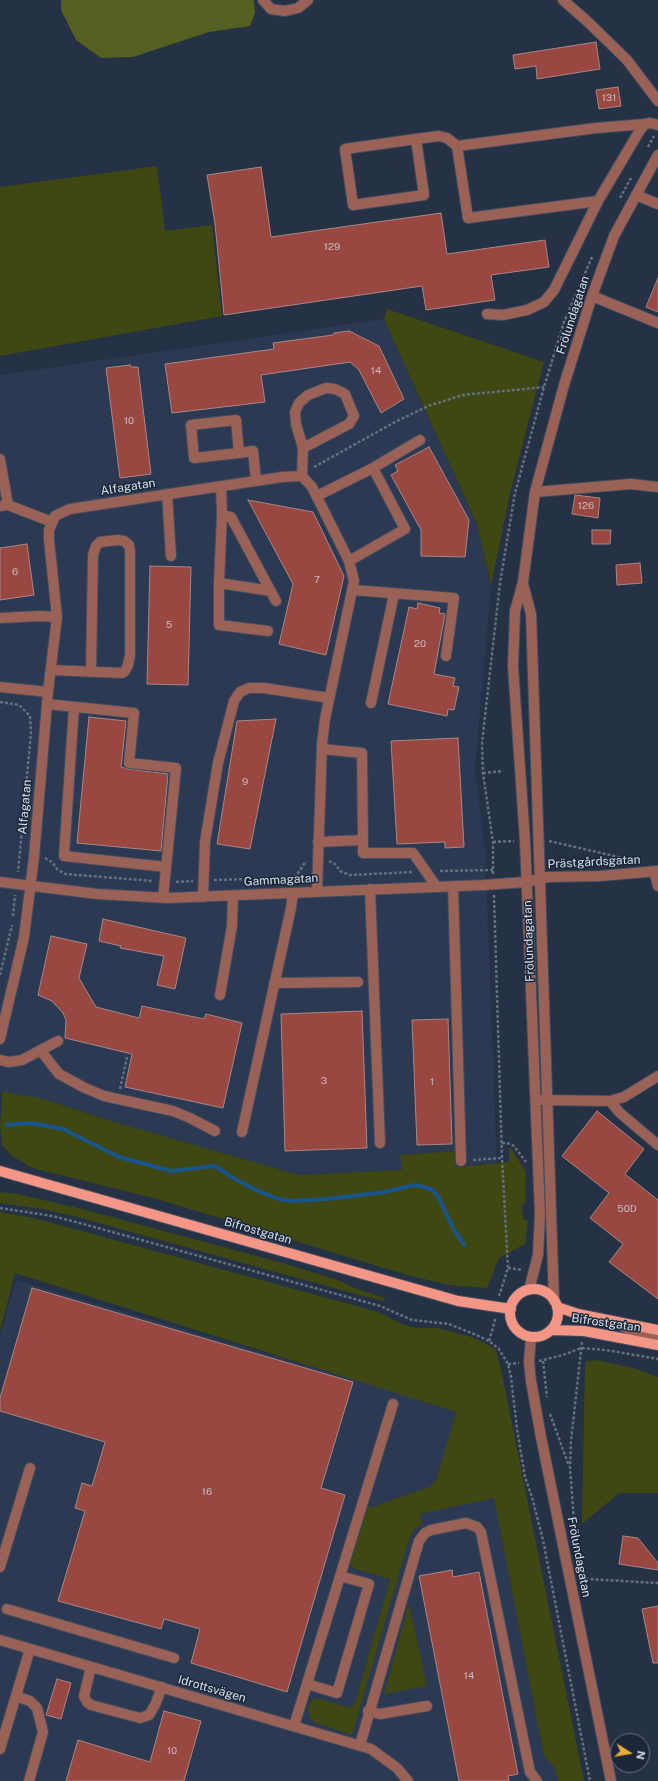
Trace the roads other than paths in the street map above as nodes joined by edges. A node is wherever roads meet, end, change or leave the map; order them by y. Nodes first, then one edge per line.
1 (262, 0) edge
2 (308, 0) edge
3 (562, 0) edge
4 (658, 101) edge
5 (645, 124) junction
6 (658, 125) edge
7 (416, 139) junction
8 (457, 146) junction
9 (658, 155) edge
10 (636, 195) junction
11 (598, 200) junction
12 (658, 204) edge
13 (592, 296) junction
14 (487, 314) dead end
15 (646, 318) junction
16 (658, 318) edge
17 (658, 323) edge
18 (420, 440) dead end
19 (303, 448) junction
20 (239, 453) junction
21 (0, 459) edge
22 (373, 468) junction
23 (302, 476) junction
24 (256, 480) junction
25 (221, 486) junction
26 (658, 487) edge
27 (535, 492) junction
28 (166, 494) junction
29 (316, 496) junction
30 (4, 505) edge
31 (222, 515) junction
32 (52, 522) junction
33 (171, 556) dead end
34 (349, 561) junction
35 (523, 582) junction
36 (219, 583) junction
37 (353, 590) junction
38 (271, 591) junction
39 (394, 594) junction
40 (276, 601) dead end
41 (57, 617) junction
42 (0, 618) edge
43 (268, 631) dead end
44 (446, 656) dead end
45 (51, 670) junction
46 (90, 671) junction
47 (0, 687) edge
48 (48, 692) junction
49 (329, 698) junction
50 (372, 703) dead end
51 (47, 704) junction
52 (74, 707) junction
53 (322, 749) junction
54 (363, 840) junction
55 (318, 842) junction
56 (166, 867) junction
57 (656, 871) edge
58 (533, 880) junction
59 (0, 882) edge
60 (31, 885) junction
61 (436, 886) junction
62 (453, 886) junction
63 (658, 886) edge
64 (370, 889) junction
65 (317, 891) junction
66 (293, 893) junction
67 (233, 896) junction
68 (203, 897) junction
69 (163, 898) junction
70 (358, 982) dead end
71 (274, 983) junction
72 (220, 994) dead end
73 (0, 1038) edge
74 (58, 1041) dead end
75 (41, 1051) junction
76 (0, 1060) edge
77 (658, 1076) edge
78 (536, 1100) junction
79 (547, 1100) junction
80 (610, 1101) junction
81 (215, 1131) dead end
82 (242, 1132) dead end
83 (380, 1143) dead end
84 (658, 1145) edge
85 (461, 1160) road end
86 (0, 1171) edge
87 (529, 1290) junction
88 (556, 1304) junction
89 (511, 1309) junction
90 (616, 1322) junction
91 (551, 1330) junction
92 (658, 1330) edge
93 (531, 1337) junction
94 (658, 1338) edge
95 (658, 1344) edge
96 (392, 1404) dead end
97 (30, 1468) dead end
98 (0, 1567) edge
99 (340, 1576) junction
100 (7, 1609) dead end
101 (1, 1643) edge
102 (30, 1648) junction
103 (174, 1658) dead end
104 (91, 1667) junction
105 (307, 1684) junction
106 (162, 1687) junction
107 (16, 1696) junction
108 (427, 1706) dead end
109 (368, 1711) junction
110 (294, 1726) junction
111 (360, 1745) junction
112 (0, 1749) edge
113 (408, 1780) edge
114 (29, 1781) edge
115 (537, 1781) edge
116 (611, 1781) edge

1 - 2 street
3 - 4 street
5 - 6 street
5 - 8 street
5 - 11 street
7 - 7 street
7 - 8 street
8 - 11 street
9 - 10 street, Frölundagatan
10 - 12 street
10 - 13 street, Frölundagatan
11 - 14 street
13 - 15 street
13 - 27 street, Frölundagatan
15 - 16 street
15 - 17 street
18 - 22 street
19 - 19 street
19 - 23 street
20 - 20 street
20 - 24 street
21 - 30 street
22 - 29 street
22 - 34 street
23 - 24 street, Alfagatan
23 - 29 street
24 - 25 street, Alfagatan
25 - 28 street, Alfagatan
25 - 31 street
26 - 27 street
27 - 35 street, Frölundagatan
28 - 32 street, Alfagatan
28 - 33 street
29 - 34 street
30 - 32 street
31 - 36 street
31 - 38 street
32 - 41 street, Alfagatan
34 - 37 street
35 - 58 street, Frölundagatan
35 - 58 street, Frölundagatan
36 - 38 street
36 - 43 street
37 - 39 street
37 - 49 street
38 - 40 street
39 - 44 street
39 - 50 street
41 - 42 street
41 - 45 street, Alfagatan
45 - 46 street
45 - 48 street, Alfagatan
46 - 46 street
47 - 48 street
48 - 51 street, Alfagatan
49 - 53 street
49 - 68 street
51 - 52 street
51 - 60 street, Alfagatan
52 - 56 street
52 - 56 street
53 - 54 street
53 - 55 street
54 - 55 street
54 - 61 street
55 - 65 street
56 - 69 street
57 - 58 street, Prästgårdsgatan
57 - 63 street
58 - 62 street, Gammagatan
58 - 78 street, Frölundagatan
58 - 79 street, Frölundagatan
59 - 60 street, Gammagatan
60 - 69 street, Gammagatan
60 - 73 street, Alfagatan
61 - 62 street, Gammagatan
61 - 64 street, Gammagatan
62 - 85 street
64 - 65 street, Gammagatan
64 - 83 street
65 - 66 street, Gammagatan
66 - 67 street, Gammagatan
66 - 71 street
67 - 68 street, Gammagatan
67 - 72 street
68 - 69 street, Gammagatan
70 - 71 street
71 - 82 street
74 - 75 street
75 - 76 street
75 - 81 street
77 - 80 street
78 - 79 street
78 - 87 street, Frölundagatan
79 - 80 street
79 - 88 street, Frölundagatan
80 - 84 street
86 - 89 main road, Bifrostgatan
87 - 88 main road, Bifrostgatan
87 - 89 main road
88 - 90 main road, Bifrostgatan
88 - 91 main road, Bifrostgatan
89 - 93 main road
90 - 92 main road, Bifrostgatan
90 - 94 street
91 - 93 main road, Bifrostgatan
91 - 95 main road, Bifrostgatan
93 - 116 street, Frölundagatan
96 - 99 street
97 - 98 street
99 - 105 street
99 - 105 street
100 - 103 street
101 - 102 street, Idrottsvägen
102 - 104 street, Idrottsvägen
102 - 107 street
104 - 106 street, Idrottsvägen
104 - 106 street
105 - 110 street
106 - 110 street, Idrottsvägen
107 - 112 street
107 - 114 street
108 - 109 street
109 - 111 street
109 - 115 street
110 - 111 street, Idrottsvägen
111 - 113 street, Idrottsvägen

